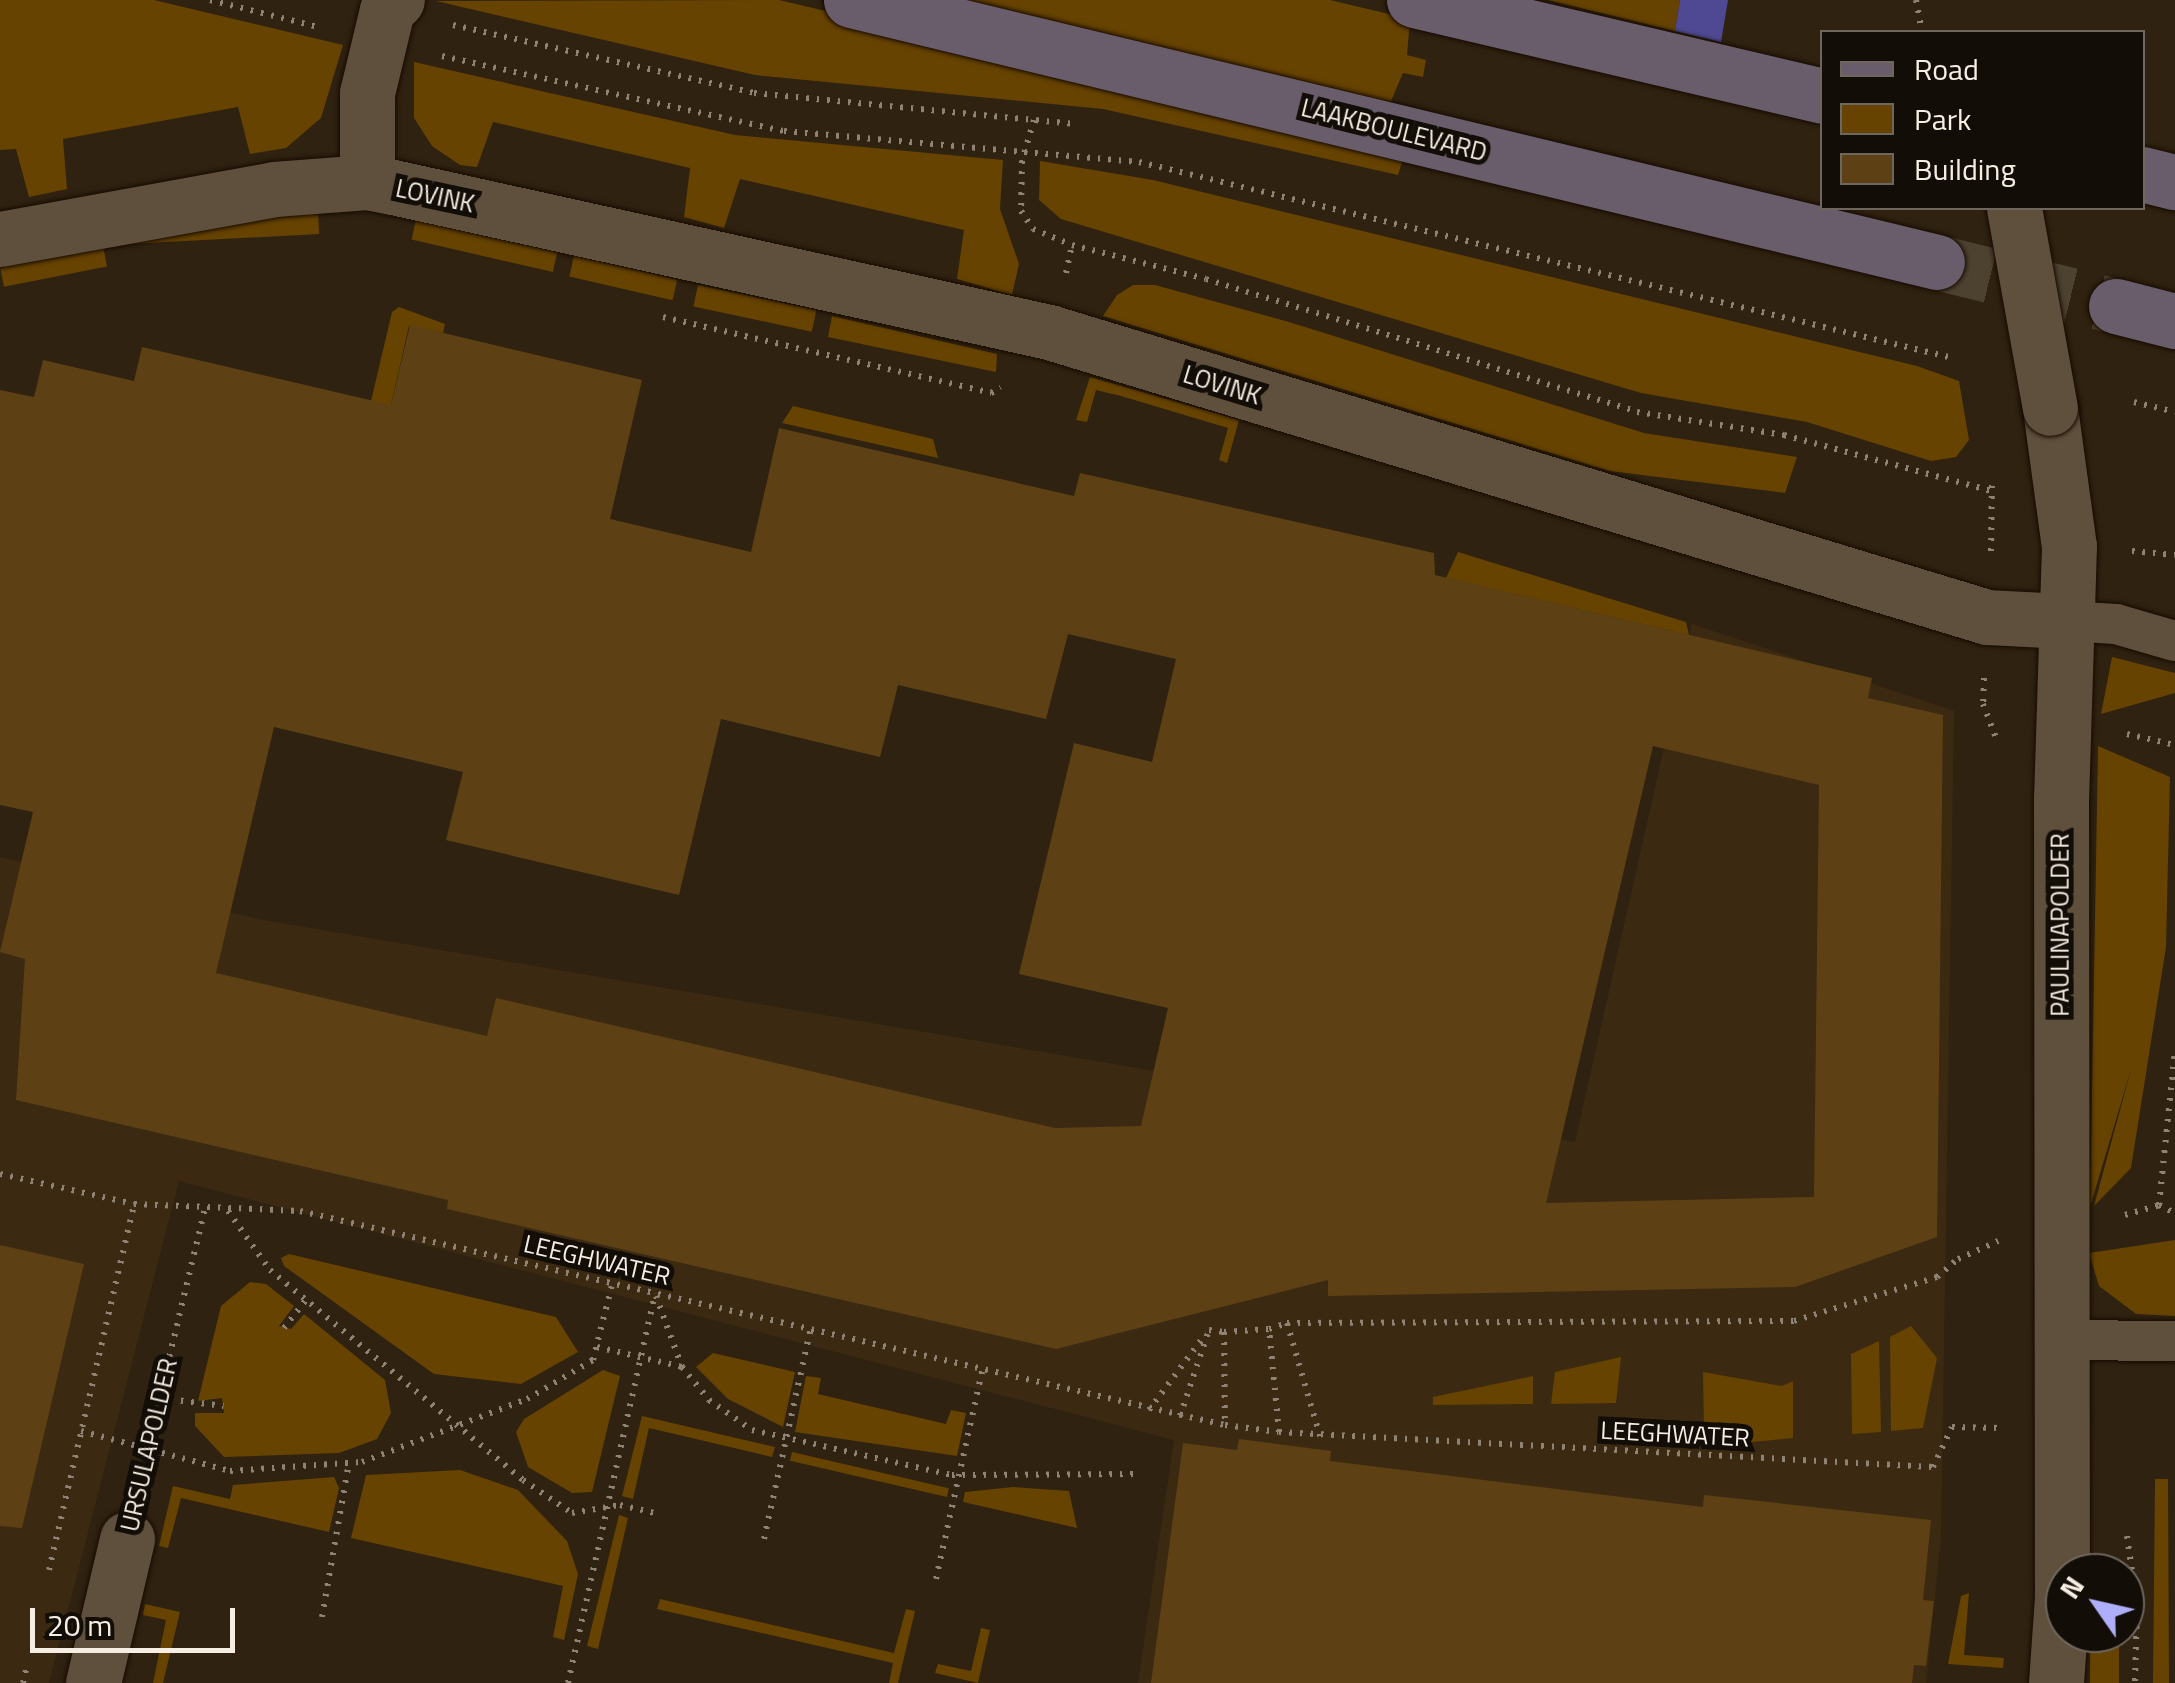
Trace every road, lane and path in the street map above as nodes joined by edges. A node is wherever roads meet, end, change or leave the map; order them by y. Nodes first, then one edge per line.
1 (210, 0) edge
2 (851, 0) edge
3 (1414, 0) edge
4 (1916, 0) edge
5 (387, 13) edge
6 (1922, 30) edge
7 (1820, 96) edge
8 (1034, 120) junction
9 (1083, 125) dead end
10 (1025, 148) junction
11 (2145, 175) edge
12 (367, 182) junction
13 (2175, 182) edge
14 (2014, 210) edge
15 (0, 239) edge
16 (1936, 262) tunnel mouth
17 (2116, 306) tunnel mouth
18 (2175, 320) edge
19 (1953, 358) dead end
20 (2134, 402) dead end
21 (2175, 412) edge
22 (1992, 491) dead end
23 (2067, 621) junction
24 (2175, 640) edge
25 (2118, 732) dead end
26 (2175, 745) edge
27 (2175, 1052) edge
28 (2174, 1065) edge
29 (0, 1174) edge
30 (134, 1204) junction
31 (2159, 1205) junction
32 (206, 1208) junction
33 (228, 1210) junction
34 (2175, 1213) edge
35 (2107, 1220) dead end
36 (2004, 1239) dead end
37 (612, 1285) junction
38 (655, 1294) junction
39 (307, 1299) junction
40 (1286, 1324) junction
41 (284, 1328) dead end
42 (1269, 1329) junction
43 (1209, 1330) junction
44 (810, 1331) junction
45 (1224, 1332) junction
46 (2060, 1340) junction
47 (2175, 1341) edge
48 (596, 1347) junction
49 (642, 1358) junction
50 (682, 1367) junction
51 (982, 1372) junction
52 (160, 1398) junction
53 (223, 1406) dead end
54 (1149, 1410) junction
55 (1180, 1416) junction
56 (1225, 1425) junction
57 (458, 1426) junction
58 (2002, 1428) dead end
59 (81, 1430) junction
60 (1280, 1432) junction
61 (1320, 1436) junction
62 (785, 1442) junction
63 (146, 1453) junction
64 (349, 1463) junction
65 (1136, 1474) dead end
66 (960, 1476) junction
67 (607, 1508) junction
68 (654, 1513) dead end
69 (126, 1539) joint
70 (764, 1539) dead end
71 (48, 1576) dead end
72 (936, 1579) dead end
73 (322, 1617) dead end
74 (32, 1648) dead end
75 (23, 1683) edge
76 (94, 1683) edge
77 (568, 1683) edge
78 (2056, 1683) edge

1 - 5 path
2 - 16 main road, LAAKBOULEVARD
3 - 7 main road
4 - 6 path
5 - 8 path
5 - 10 path
5 - 12 street, LOVINK
8 - 9 path
8 - 10 path
10 - 19 path
10 - 22 path
11 - 13 main road
12 - 15 street, LOVINK
12 - 23 street, LOVINK
14 - 23 street, PAULINAPOLDER, bridge
17 - 18 main road
20 - 21 path
23 - 24 lane
23 - 46 street, PAULINAPOLDER
25 - 26 path
27 - 28 path
28 - 31 path
29 - 30 path, LEEGHWATER
30 - 32 path, LEEGHWATER
30 - 59 path
31 - 34 path
31 - 35 path
32 - 33 path, LEEGHWATER
32 - 52 path, URSULAPOLDER
33 - 37 path, LEEGHWATER
33 - 39 path
36 - 40 path
37 - 38 path, LEEGHWATER
37 - 48 path
38 - 44 path, LEEGHWATER
38 - 49 path
38 - 50 path
39 - 41 path
39 - 57 path
40 - 42 path
40 - 61 path
42 - 45 path
42 - 60 path
43 - 45 path
43 - 54 path
43 - 55 path
44 - 51 path, LEEGHWATER
44 - 62 path
45 - 56 path
46 - 47 lane
46 - 78 street, PAULINAPOLDER
48 - 49 path
48 - 57 path
49 - 50 path
49 - 67 path
50 - 62 path
51 - 54 path, LEEGHWATER
51 - 66 path
52 - 53 path
52 - 63 path, URSULAPOLDER
54 - 55 path, LEEGHWATER
55 - 56 path, LEEGHWATER
56 - 60 path, LEEGHWATER
57 - 64 path
57 - 67 path
58 - 61 path, LEEGHWATER
59 - 63 path
59 - 71 path
60 - 61 path, LEEGHWATER
62 - 66 path
62 - 70 path
63 - 64 path
63 - 69 path, URSULAPOLDER
64 - 73 path
65 - 66 path
66 - 72 path
67 - 68 path
67 - 77 path
69 - 76 street, URSULAPOLDER
74 - 75 path

